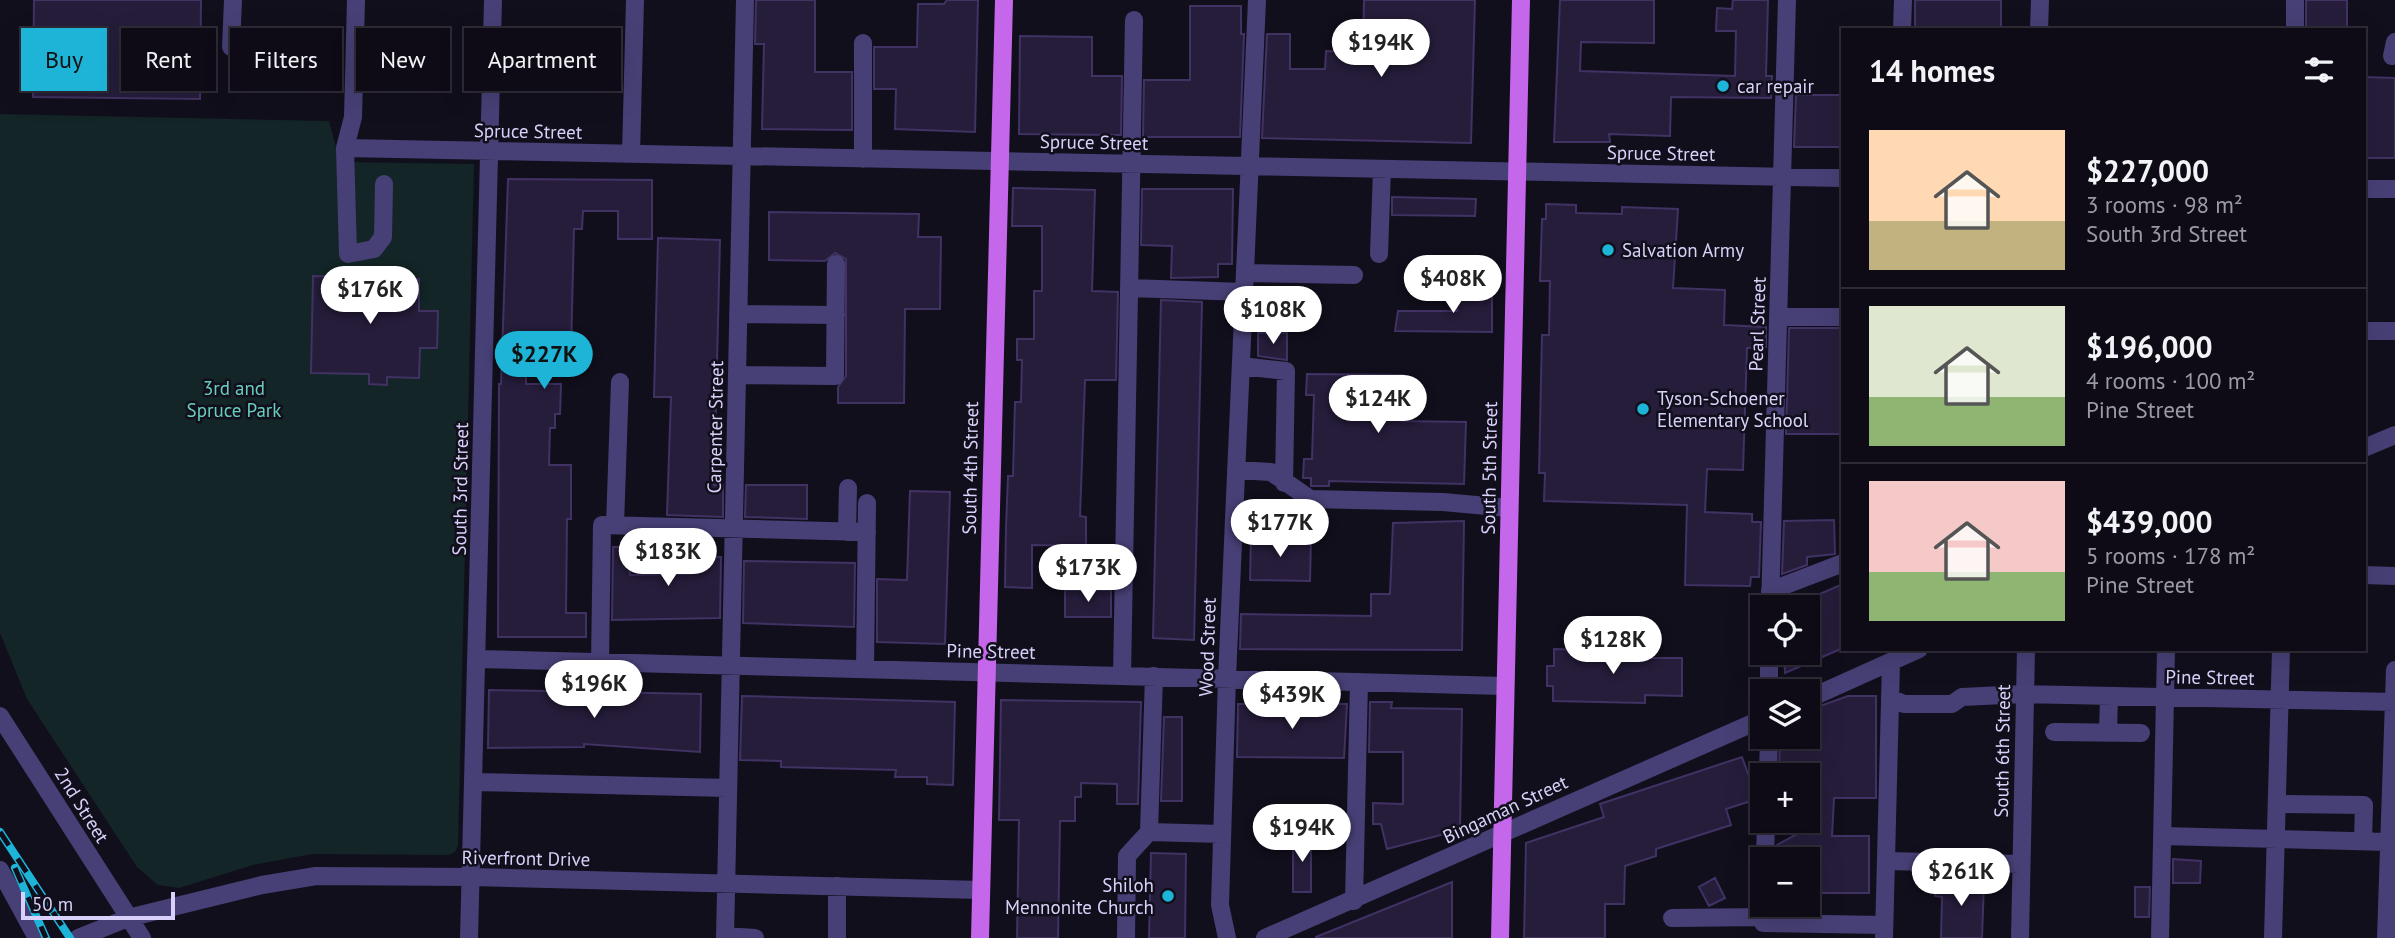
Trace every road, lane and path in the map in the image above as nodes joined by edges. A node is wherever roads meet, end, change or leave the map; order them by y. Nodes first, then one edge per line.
1 (233, 0) edge
2 (356, 0) edge
3 (493, 0) edge
4 (635, 0) edge
5 (745, 0) edge
6 (1004, 0) edge
7 (1257, 0) edge
8 (1521, 0) edge
9 (1787, 0) edge
10 (1903, 0) edge
11 (2040, 0) edge
12 (2295, 0) edge
13 (1134, 20) dead end
14 (232, 28) edge
15 (1902, 28) edge
16 (2039, 28) edge
17 (2295, 28) edge
18 (863, 43) dead end
19 (345, 148) junction
20 (490, 151) junction
21 (631, 154) junction
22 (741, 156) junction
23 (863, 159) junction
24 (998, 161) junction
25 (1132, 163) junction
26 (1251, 166) junction
27 (1382, 169) junction
28 (1517, 171) junction
29 (1783, 177) junction
30 (1841, 178) edge
31 (384, 184) dead end
32 (2366, 189) edge
33 (2395, 189) edge
34 (1379, 254) dead end
35 (836, 264) dead end
36 (1244, 273) junction
37 (1354, 275) dead end
38 (1130, 288) junction
39 (1244, 292) junction
40 (738, 313) junction
41 (836, 315) junction
42 (1778, 317) junction
43 (1841, 317) edge
44 (2366, 331) edge
45 (2395, 331) edge
46 (1241, 366) junction
47 (737, 376) junction
48 (621, 382) dead end
49 (2395, 435) edge
50 (2366, 447) edge
51 (1236, 470) junction
52 (1284, 483) junction
53 (848, 488) dead end
54 (867, 503) dead end
55 (1509, 508) junction
56 (615, 525) junction
57 (734, 528) junction
58 (847, 532) junction
59 (867, 532) junction
60 (1841, 563) edge
61 (2366, 575) edge
62 (2395, 576) edge
63 (1770, 595) edge
64 (1778, 595) edge
65 (1915, 651) edge
66 (2026, 651) edge
67 (2166, 651) edge
68 (2281, 651) edge
69 (477, 659) junction
70 (1891, 662) junction
71 (600, 663) junction
72 (731, 666) junction
73 (865, 669) junction
74 (2395, 670) edge
75 (986, 671) junction
76 (1122, 675) junction
77 (1154, 676) junction
78 (1227, 678) junction
79 (1359, 682) junction
80 (1504, 686) junction
81 (1820, 694) edge
82 (2025, 694) junction
83 (2109, 696) junction
84 (2165, 697) junction
85 (1890, 698) junction
86 (2280, 699) junction
87 (2394, 702) edge
88 (0, 716) edge
89 (1750, 724) edge
90 (2054, 732) dead end
91 (2108, 733) junction
92 (2141, 733) dead end
93 (474, 782) junction
94 (728, 788) junction
95 (2277, 804) junction
96 (1503, 831) junction
97 (1149, 832) junction
98 (1222, 834) junction
99 (2163, 836) junction
100 (2276, 839) junction
101 (2363, 841) junction
102 (2389, 842) junction
103 (1886, 861) junction
104 (2021, 864) junction
105 (0, 870) edge
106 (472, 877) junction
107 (726, 884) junction
108 (838, 886) junction
109 (981, 890) junction
110 (6, 895) edge
111 (1354, 901) junction
112 (128, 918) junction
113 (1672, 918) dead end
114 (1763, 921) edge
115 (1884, 932) edge
116 (725, 937) edge
117 (37, 938) edge
118 (78, 938) edge
119 (142, 938) edge
120 (469, 938) edge
121 (755, 938) edge
122 (836, 938) edge
123 (980, 938) edge
124 (1126, 938) edge
125 (1227, 938) edge
126 (1265, 938) edge
127 (1500, 938) edge
128 (2020, 938) edge
129 (2160, 938) edge
130 (2273, 938) edge
131 (2386, 938) edge

1 - 14 street
2 - 19 street
3 - 20 street, South 3rd Street
4 - 21 street
5 - 22 street, Carpenter Street
6 - 24 main road, South 4th Street
7 - 26 street, Wood Street
8 - 28 main road, South 5th Street
9 - 29 street, Pearl Street
10 - 15 street
11 - 16 street
12 - 17 street
13 - 25 street
18 - 23 street
19 - 20 street, Spruce Street
19 - 31 street
20 - 21 street, Spruce Street
20 - 69 street, South 3rd Street
21 - 22 street, Spruce Street
22 - 23 street, Spruce Street
22 - 40 street, Carpenter Street
23 - 24 street, Spruce Street
24 - 25 street, Spruce Street
24 - 75 main road, South 4th Street
25 - 26 street, Spruce Street
25 - 38 street
26 - 27 street, Spruce Street
26 - 36 street, Wood Street
27 - 28 street, Spruce Street
27 - 34 street
28 - 29 street, Spruce Street
28 - 55 main road, South 5th Street
29 - 30 street, Spruce Street
29 - 42 street, Pearl Street
32 - 33 street
35 - 41 street
36 - 37 street
36 - 39 street, Wood Street
38 - 39 street
38 - 76 street
39 - 46 street, Wood Street
40 - 41 street
40 - 47 street, Carpenter Street
41 - 47 street
42 - 43 street
42 - 63 street, Pearl Street
44 - 45 street
46 - 51 street, Wood Street
46 - 52 street
47 - 57 street, Carpenter Street
48 - 56 street
49 - 50 street
51 - 52 street
51 - 78 street, Wood Street
52 - 55 street
53 - 58 street
54 - 59 street
55 - 80 main road, South 5th Street
56 - 57 street
56 - 71 street
57 - 58 street
57 - 72 street, Carpenter Street
58 - 59 street
59 - 73 street
60 - 64 street
61 - 62 street
65 - 70 street
66 - 82 street, South 6th Street
67 - 84 street
68 - 86 street
69 - 71 street, Pine Street
69 - 93 street, South 3rd Street
70 - 81 street
70 - 85 street
71 - 72 street, Pine Street
72 - 73 street, Pine Street
72 - 94 street, Carpenter Street
73 - 75 street, Pine Street
74 - 87 street
75 - 76 street, Pine Street
75 - 109 main road, South 4th Street
76 - 77 street, Pine Street
77 - 78 street, Pine Street
77 - 97 street
78 - 79 street, Pine Street
78 - 98 street, Wood Street
79 - 80 street, Pine Street
79 - 111 street
80 - 96 main road, South 5th Street
82 - 83 street, Pine Street
82 - 85 street, Pine Street
82 - 104 street, South 6th Street
83 - 84 street, Pine Street
83 - 91 street
84 - 86 street, Pine Street
84 - 99 street
85 - 103 street
86 - 87 street, Pine Street
86 - 95 street
87 - 102 street
88 - 112 street, 2nd Street
89 - 96 street, Bingaman Street
90 - 91 street
91 - 92 street
93 - 94 street
93 - 106 street, South 3rd Street
94 - 107 street, Carpenter Street
95 - 100 street
95 - 101 street
96 - 111 street, Bingaman Street
96 - 127 main road, South 5th Street
97 - 98 street
97 - 124 street
98 - 125 street, Wood Street
99 - 100 street
99 - 129 street
100 - 101 street
100 - 130 street
101 - 102 street
102 - 131 street
103 - 104 street
103 - 115 street
104 - 128 street, South 6th Street
105 - 110 street
106 - 107 street, Riverfront Drive
106 - 112 street, Riverfront Drive
106 - 120 street, South 3rd Street
107 - 108 street, Riverfront Drive
107 - 116 street, Carpenter Street
108 - 109 street, Riverfront Drive
108 - 122 street
109 - 123 main road, South 4th Street
110 - 117 street
111 - 126 street, Bingaman Street
112 - 118 street, Riverfront Drive
112 - 119 street, 2nd Street
113 - 114 street
114 - 115 street
116 - 121 street

